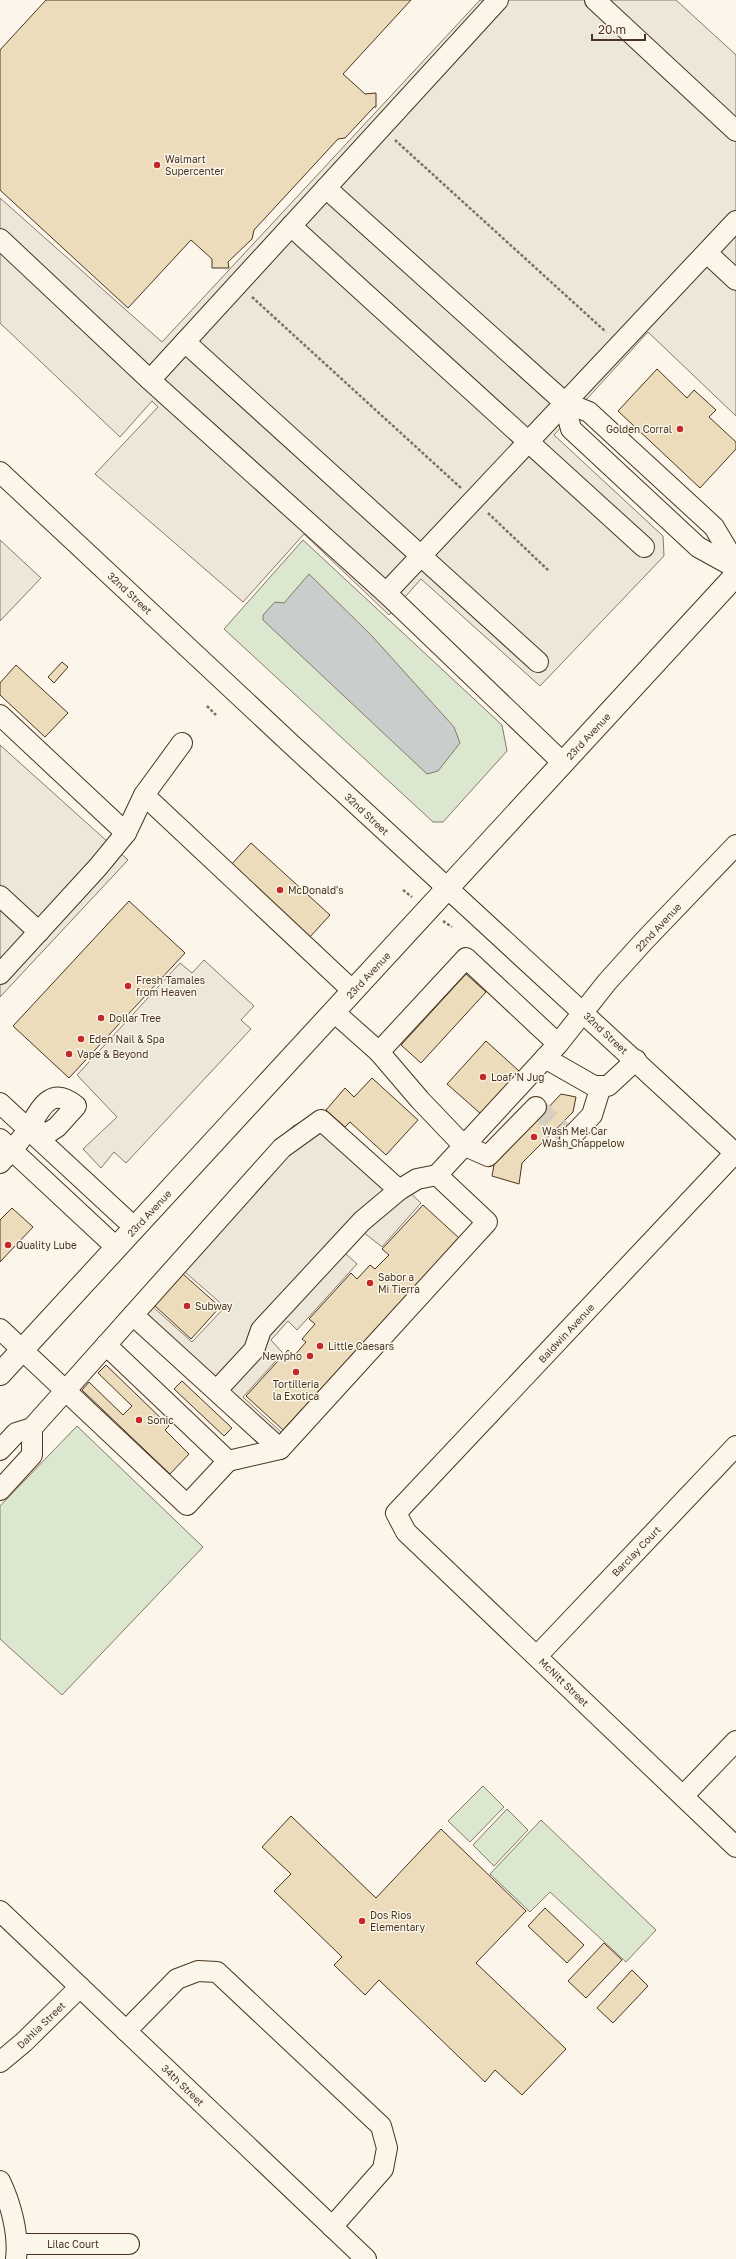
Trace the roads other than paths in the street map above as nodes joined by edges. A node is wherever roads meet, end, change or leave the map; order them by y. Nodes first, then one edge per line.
1 (498, 0) edge
2 (596, 0) edge
3 (736, 131) edge
4 (326, 188) junction
5 (736, 221) edge
6 (291, 226) junction
7 (0, 239) edge
8 (707, 253) junction
9 (736, 280) edge
10 (185, 342) junction
11 (150, 380) junction
12 (564, 402) junction
13 (527, 441) junction
14 (0, 472) edge
15 (644, 547) dead end
16 (421, 556) junction
17 (736, 564) edge
18 (736, 568) edge
19 (736, 575) edge
20 (386, 593) junction
21 (538, 662) dead end
22 (0, 715) edge
23 (182, 743) dead end
24 (563, 763) junction
25 (144, 795) junction
26 (126, 833) junction
27 (736, 845) edge
28 (448, 889) junction
29 (0, 896) edge
30 (39, 932) junction
31 (1, 972) edge
32 (353, 991) junction
33 (334, 1012) junction
34 (583, 1012) junction
35 (552, 1051) junction
36 (379, 1052) junction
37 (636, 1060) junction
38 (601, 1086) junction
39 (0, 1103) edge
40 (536, 1107) dead end
41 (28, 1129) junction
42 (570, 1138) dead end
43 (464, 1145) junction
44 (4, 1151) edge
45 (736, 1153) edge
46 (437, 1175) junction
47 (399, 1190) junction
48 (135, 1228) junction
49 (117, 1248) junction
50 (133, 1315) junction
51 (0, 1329) edge
52 (106, 1345) junction
53 (23, 1350) junction
54 (0, 1374) edge
55 (66, 1390) junction
56 (217, 1390) junction
57 (32, 1428) junction
58 (736, 1446) edge
59 (280, 1449) junction
60 (0, 1450) edge
61 (228, 1461) junction
62 (0, 1490) edge
63 (396, 1513) joint
64 (537, 1656) junction
65 (736, 1741) edge
66 (683, 1796) junction
67 (736, 1847) edge
68 (0, 1911) edge
69 (80, 1987) junction
70 (126, 2031) junction
71 (0, 2062) edge
72 (0, 2181) edge
73 (332, 2227) junction
74 (129, 2244) dead end
75 (17, 2252) edge
76 (366, 2259) edge

1 - 4 street
2 - 3 street
4 - 6 street
4 - 12 street
5 - 8 street
6 - 10 street
6 - 13 street
7 - 11 street
8 - 9 street
8 - 12 street
10 - 11 street
10 - 16 street
11 - 20 street
12 - 13 street
12 - 17 street
12 - 18 street
13 - 15 street
13 - 16 street
14 - 28 street, 32nd Street
16 - 20 street
16 - 21 street
19 - 24 main road, 23rd Avenue
20 - 24 street
22 - 26 street
23 - 25 street
24 - 28 main road, 23rd Avenue
25 - 26 street
25 - 32 street
26 - 30 street
27 - 34 street, 22nd Avenue
28 - 32 main road, 23rd Avenue
28 - 34 street, 32nd Street
29 - 30 street
30 - 31 street
32 - 33 main road, 23rd Avenue
33 - 36 street
33 - 48 main road, 23rd Avenue
34 - 35 street, 22nd Avenue
34 - 37 street, 32nd Street
35 - 36 street
35 - 38 street
35 - 43 street, 22nd Avenue
36 - 43 street
37 - 38 street
37 - 45 street, 32nd Street
38 - 42 street
39 - 41 street
40 - 43 street
41 - 44 street
41 - 48 street
43 - 46 street, 22nd Avenue
44 - 49 street
45 - 63 street, Baldwin Avenue
46 - 47 street
46 - 59 street
47 - 50 street
47 - 56 street
48 - 49 main road, 23rd Avenue
49 - 53 main road, 23rd Avenue
50 - 52 street
50 - 56 street
51 - 53 street
52 - 55 street
52 - 61 street
53 - 54 main road, 23rd Avenue
53 - 55 street
55 - 57 street
55 - 61 street
56 - 59 street
57 - 60 street
57 - 62 street
58 - 64 street, Barclay Court
59 - 61 street
63 - 64 street, McNitt Street
64 - 66 street, McNitt Street
65 - 66 street
66 - 67 street, McNitt Street
68 - 69 street, 34th Street
69 - 70 street, 34th Street
69 - 71 street, Dahlia Street
70 - 73 street, 34th Street
70 - 73 street
72 - 75 street
73 - 76 street, 34th Street
74 - 75 street, Lilac Court

